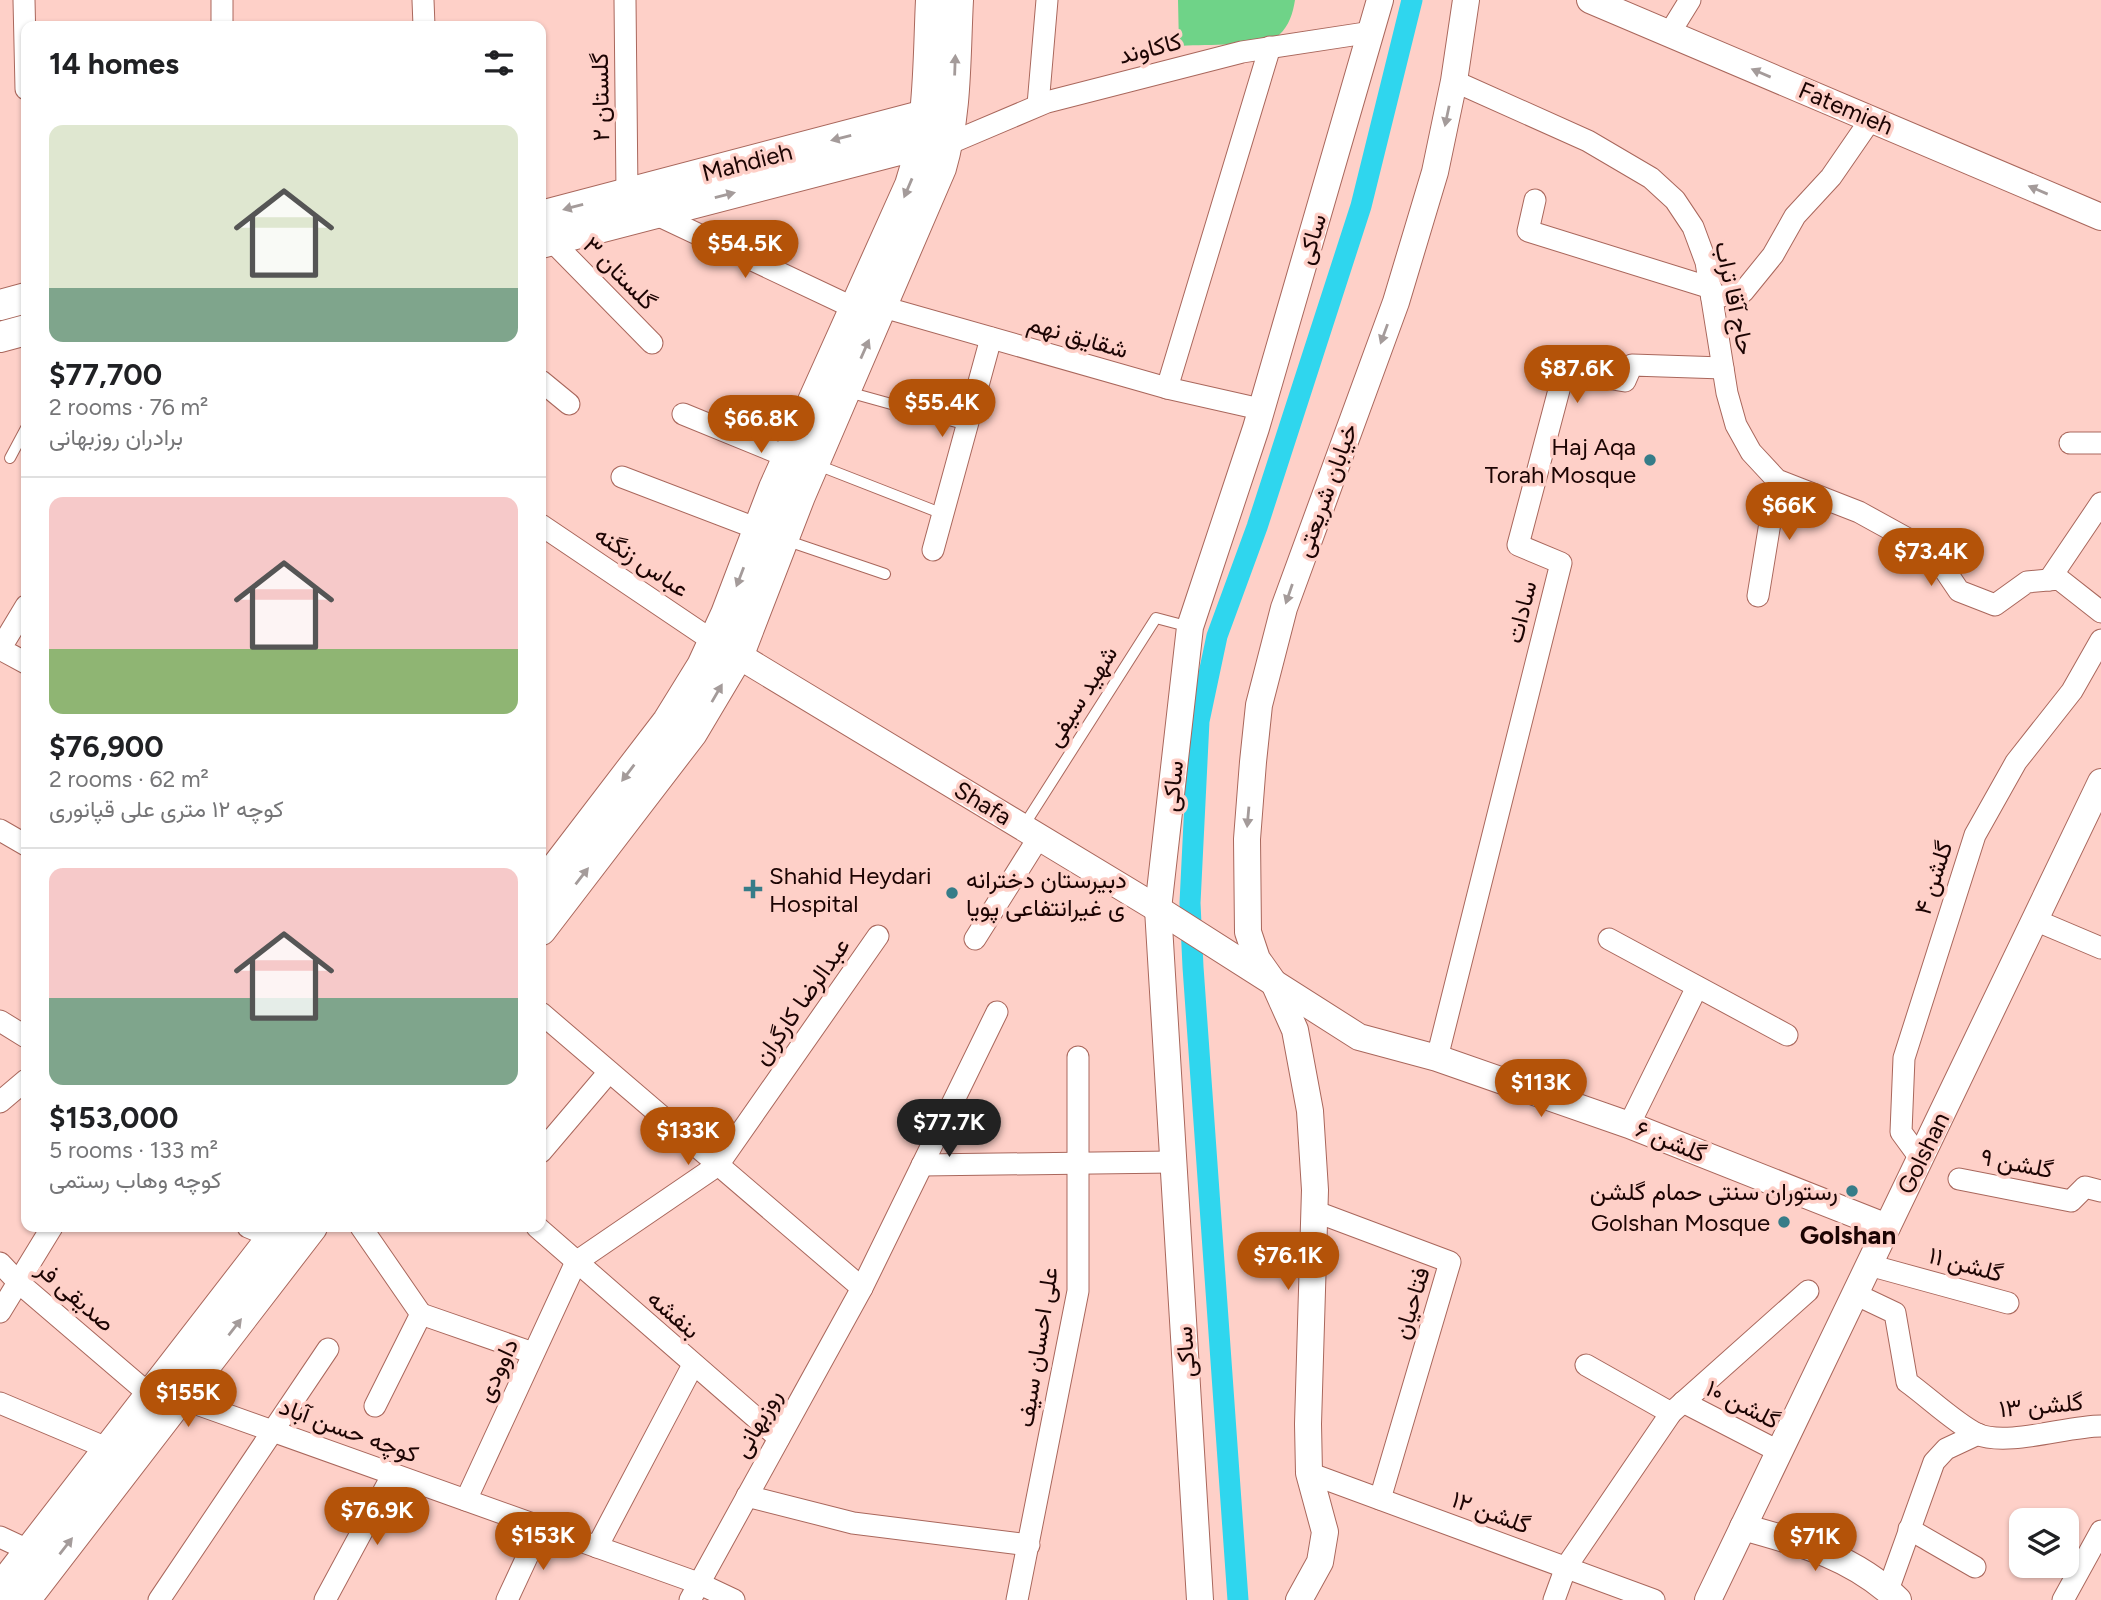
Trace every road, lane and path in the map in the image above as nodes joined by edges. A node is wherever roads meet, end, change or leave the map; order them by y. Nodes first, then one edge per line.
1 (24, 0) edge
2 (222, 0) edge
3 (423, 0) edge
4 (625, 0) edge
5 (932, 0) edge
6 (958, 0) edge
7 (1046, 0) edge
8 (1380, 0) edge
9 (1466, 0) edge
10 (1590, 0) edge
11 (1690, 0) edge
12 (24, 21) edge
13 (222, 21) edge
14 (424, 21) edge
15 (1373, 33) junction
16 (1669, 34) junction
17 (1269, 47) junction
18 (1454, 81) junction
19 (1038, 106) junction
20 (1871, 119) junction
21 (931, 135) junction
22 (627, 192) junction
23 (1535, 200) dead end
24 (653, 214) junction
25 (2101, 217) edge
26 (546, 232) edge
27 (546, 233) edge
28 (546, 235) edge
29 (1711, 293) junction
30 (21, 300) edge
31 (0, 306) edge
32 (869, 307) junction
33 (21, 331) edge
34 (0, 337) edge
35 (990, 338) junction
36 (652, 343) dead end
37 (1723, 368) junction
38 (546, 385) edge
39 (1167, 388) junction
40 (846, 392) junction
41 (569, 404) dead end
42 (1260, 409) junction
43 (683, 414) dead end
44 (967, 425) junction
45 (21, 437) edge
46 (2070, 443) dead end
47 (2101, 443) edge
48 (10, 458) dead end
49 (801, 461) junction
50 (622, 477) dead end
51 (1777, 480) junction
52 (2101, 503) edge
53 (943, 514) junction
54 (546, 528) edge
55 (771, 534) junction
56 (933, 550) dead end
57 (885, 574) dead end
58 (2049, 580) junction
59 (1758, 596) dead end
60 (2101, 612) edge
61 (21, 615) edge
62 (1190, 627) junction
63 (2101, 640) edge
64 (726, 647) junction
65 (0, 649) edge
66 (21, 660) edge
67 (2101, 782) edge
68 (0, 830) edge
69 (1031, 832) junction
70 (2090, 833) edge
71 (21, 842) edge
72 (546, 880) edge
73 (1166, 915) junction
74 (2035, 920) junction
75 (546, 923) edge
76 (878, 936) dead end
77 (975, 939) dead end
78 (1609, 939) dead end
79 (2101, 948) edge
80 (1227, 953) joint
81 (1274, 983) junction
82 (1697, 986) junction
83 (997, 1012) dead end
84 (546, 1017) edge
85 (0, 1021) edge
86 (21, 1034) edge
87 (1787, 1035) dead end
88 (1078, 1056) dead end
89 (1437, 1058) junction
90 (609, 1072) junction
91 (21, 1084) edge
92 (0, 1102) edge
93 (1629, 1125) junction
94 (546, 1146) edge
95 (1920, 1158) junction
96 (1173, 1162) junction
97 (1078, 1163) junction
98 (718, 1165) junction
99 (922, 1165) junction
100 (1959, 1179) dead end
101 (2101, 1191) edge
102 (1314, 1211) junction
103 (1887, 1227) junction
104 (49, 1232) edge
105 (265, 1232) edge
106 (307, 1232) edge
107 (364, 1232) edge
108 (543, 1232) edge
109 (576, 1262) junction
110 (0, 1263) edge
111 (1869, 1265) junction
112 (18, 1282) junction
113 (862, 1288) junction
114 (1808, 1291) dead end
115 (1856, 1294) junction
116 (2007, 1303) dead end
117 (0, 1312) edge
118 (421, 1314) junction
119 (328, 1349) dead end
120 (533, 1353) junction
121 (693, 1365) junction
122 (1586, 1365) dead end
123 (163, 1392) junction
124 (0, 1402) edge
125 (375, 1406) dead end
126 (1677, 1408) junction
127 (2101, 1426) edge
128 (270, 1430) junction
129 (1978, 1434) junction
130 (779, 1438) junction
131 (109, 1449) junction
132 (1780, 1452) junction
133 (1309, 1473) junction
134 (393, 1474) junction
135 (747, 1496) junction
136 (1380, 1499) junction
137 (466, 1500) junction
138 (541, 1527) junction
139 (1743, 1527) junction
140 (1909, 1528) junction
141 (2101, 1531) edge
142 (0, 1537) edge
143 (1029, 1545) junction
144 (597, 1547) junction
145 (30, 1551) junction
146 (1566, 1567) junction
147 (1975, 1567) dead end
148 (0, 1589) edge
149 (694, 1591) edge
150 (1893, 1595) edge
151 (24, 1600) edge
152 (159, 1600) edge
153 (325, 1600) edge
154 (507, 1600) edge
155 (734, 1600) edge
156 (1017, 1600) edge
157 (1200, 1600) edge
158 (1299, 1600) edge
159 (1554, 1600) edge
160 (1654, 1600) edge
161 (1708, 1600) edge
162 (2063, 1600) edge

1 - 12 street
2 - 13 street
3 - 14 street
4 - 22 street, گلستان ۲
5 - 21 main road
21 -> 6 main road, Mahdieh
7 - 19 street
8 - 15 street, ساکی
9 - 18 street, خیابان شریعتی
10 - 16 street, Fatemieh
11 - 16 street
15 - 17 street, کاکاوند
15 - 42 street, ساکی
20 -> 16 street, Fatemieh
17 - 19 street, کاکاوند
17 - 39 street
18 - 29 street, حاج آقا تراب
18 -> 81 street, خیابان شریعتی
19 - 21 street, کاکاوند
25 -> 20 street, Fatemieh
20 - 29 street
21 -> 22 main road, Mahdieh
24 -> 21 main road, Mahdieh
21 - 32 main road
22 -> 26 main road, Mahdieh
23 - 29 street
24 - 27 main road, Mahdieh
24 - 32 street, شقایق نهم
28 - 36 street, گلستان ۳
29 - 37 street, حاج آقا تراب
30 - 31 main road
32 - 35 street, شقایق نهم
40 -> 32 main road
32 - 49 main road
33 - 34 main road
35 - 39 street, شقایق نهم
35 - 44 street
37 - 51 street, حاج آقا تراب
37 - 89 street, سادات
38 - 41 street
39 - 42 street, شقایق نهم
40 - 44 lane
40 - 49 main road
42 - 62 street, ساکی
43 - 49 street
44 - 53 street
45 - 48 lane
46 - 47 street
49 - 53 lane
49 - 55 main road
50 - 55 street
51 - 58 street
51 - 59 street
52 - 58 street
53 - 56 street
54 - 64 street, عباس زنگنه
55 - 57 lane
55 - 64 main road
58 - 60 street
61 - 65 street
62 - 69 lane, شهید سیفی
62 - 73 street, ساکی
63 - 95 street, گلشن ۴
64 - 69 street, Shafa
64 -> 72 main road
75 -> 64 main road
65 - 66 street
67 - 70 street, Golshan
68 - 71 street
69 - 73 street, Shafa
69 - 77 street
70 - 74 street, Golshan
73 - 80 street, Shafa
73 - 96 street, ساکی
74 - 79 street
74 - 95 street, Golshan
76 - 98 street, عبدالرضا کارگران
78 - 82 street
80 - 81 street, گلشن ۶
81 - 89 street, گلشن ۶
81 - 102 street, خیابان شریعتی
82 - 87 street
82 - 93 street
83 - 99 street, روزبهانی
84 - 90 street
85 - 86 street
88 - 97 street, علی احسان سیف
89 - 93 street, گلشن ۶
90 - 94 street
90 - 98 street
91 - 92 street
93 - 103 street, گلشن ۶
95 - 103 street, Golshan
96 - 97 street
96 - 157 street, ساکی
97 - 99 street
97 - 143 street, علی احسان سیف
98 - 109 street
98 - 113 street
99 - 113 street, روزبهانی
100 - 101 street, گلشن ۹
102 - 133 street, خیابان شریعتی
102 - 136 street, فتاحیان
103 - 111 street, Golshan
104 - 112 street
105 - 123 main road
123 -> 106 main road
107 - 118 street
108 - 109 street, بنفشه
109 - 120 street, داوودی
109 - 121 street, بنفشه
110 - 112 street, صدیقی فر
111 - 115 street, Golshan
111 - 116 street, گلشن ۱۱
112 - 117 street
112 - 123 street, صدیقی فر
113 - 130 street, روزبهانی
114 - 126 street
115 - 129 street, گلشن ۱۳
115 - 132 street, Golshan
118 - 120 street
118 - 125 street
119 - 128 street
120 - 137 street, داوودی
121 - 130 street, بنفشه
121 - 144 street
122 - 126 street, گلشن ۱۰
123 - 128 street, کوچه حسن آباد
123 - 131 main road
151 -> 123 main road
124 - 131 street
126 - 132 street, گلشن ۱۰
126 - 146 street
127 - 129 street, گلشن ۱۳
128 - 134 street, کوچه حسن آباد
128 - 152 street
129 - 140 street
130 - 135 street, روزبهانی
131 - 145 main road
132 - 139 street, Golshan
133 - 136 street, گلشن ۱۲
133 - 158 street, خیابان شریعتی
134 - 137 street, کوچه حسن آباد
134 - 153 street
135 - 143 street
135 - 149 street, روزبهانی
136 - 146 street, گلشن ۱۲
137 - 138 street, کوچه حسن آباد
138 - 144 street, کوچه حسن آباد
138 - 154 street
139 - 150 street
139 - 161 street, Golshan
140 - 147 street
140 - 150 street
141 - 162 street
142 - 145 street
143 - 156 street, علی احسان سیف
144 - 149 street, کوچه حسن آباد
145 - 148 main road
146 - 159 street
146 - 160 street, گلشن ۱۲
149 - 155 street, کوچه حسن آباد

